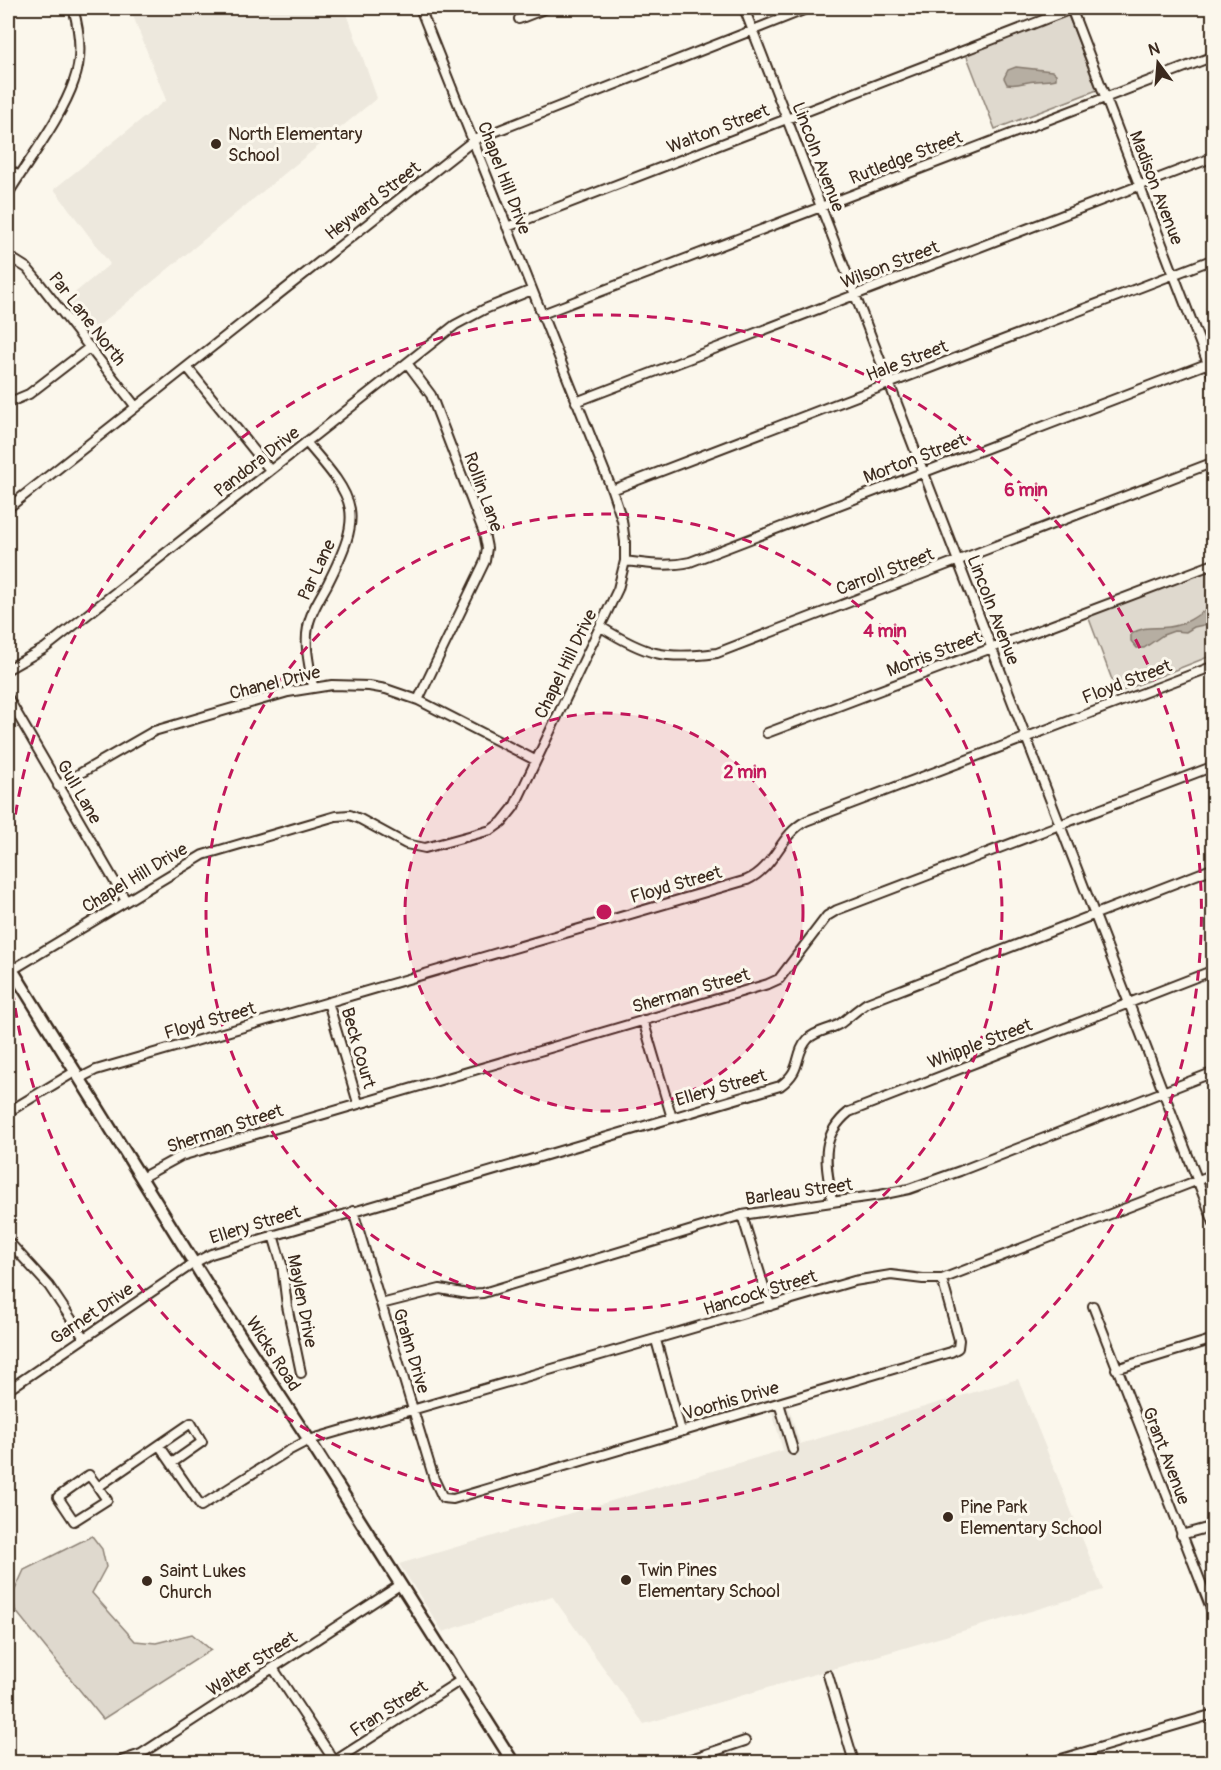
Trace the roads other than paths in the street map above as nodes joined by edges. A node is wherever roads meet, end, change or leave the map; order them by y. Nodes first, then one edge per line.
1 (73, 8) edge
2 (420, 8) edge
3 (547, 8) edge
4 (744, 8) edge
5 (809, 8) edge
6 (1072, 8) edge
7 (519, 19) dead end
8 (753, 29) junction
9 (1214, 56) edge
10 (1105, 98) junction
11 (787, 118) junction
12 (474, 140) junction
13 (1214, 157) edge
14 (8, 169) edge
15 (19, 176) junction
16 (1139, 186) junction
17 (8, 194) edge
18 (820, 206) junction
19 (507, 227) junction
20 (8, 256) edge
21 (1214, 260) edge
22 (1173, 275) junction
23 (532, 290) junction
24 (855, 295) junction
25 (542, 314) junction
26 (90, 347) junction
27 (1210, 362) edge
28 (406, 363) junction
29 (187, 367) junction
30 (1214, 379) edge
31 (889, 384) junction
32 (10, 402) dead end
33 (576, 402) junction
34 (136, 407) junction
35 (306, 442) junction
36 (1214, 462) edge
37 (270, 470) junction
38 (923, 472) junction
39 (612, 490) junction
40 (8, 508) edge
41 (957, 560) junction
42 (625, 561) junction
43 (1214, 564) edge
44 (601, 627) junction
45 (992, 648) junction
46 (1214, 666) edge
47 (8, 669) edge
48 (313, 687) junction
49 (8, 698) edge
50 (418, 700) junction
51 (767, 734) dead end
52 (1027, 736) junction
53 (535, 760) junction
54 (1214, 766) edge
55 (58, 786) junction
56 (1060, 824) junction
57 (1214, 868) edge
58 (126, 901) junction
59 (1095, 914) junction
60 (10, 966) edge
61 (1214, 970) edge
62 (328, 1002) junction
63 (1129, 1003) junction
64 (643, 1020) junction
65 (1214, 1072) edge
66 (78, 1074) junction
67 (1163, 1092) junction
68 (358, 1103) junction
69 (8, 1112) edge
70 (672, 1118) junction
71 (1214, 1174) edge
72 (141, 1178) junction
73 (1197, 1181) junction
74 (832, 1202) junction
75 (353, 1211) junction
76 (742, 1215) junction
77 (1214, 1223) edge
78 (273, 1235) junction
79 (8, 1241) edge
80 (194, 1263) junction
81 (942, 1279) junction
82 (381, 1304) junction
83 (770, 1306) junction
84 (1093, 1306) dead end
85 (84, 1338) junction
86 (1214, 1339) edge
87 (656, 1340) junction
88 (1116, 1369) junction
89 (301, 1373) dead end
90 (8, 1390) edge
91 (779, 1402) junction
92 (413, 1411) junction
93 (681, 1431) junction
94 (309, 1440) junction
95 (159, 1445) junction
96 (793, 1450) dead end
97 (172, 1463) junction
98 (98, 1487) junction
99 (443, 1498) joint
100 (1214, 1526) edge
101 (1181, 1535) junction
102 (400, 1585) junction
103 (1214, 1616) edge
104 (273, 1668) junction
105 (828, 1675) dead end
106 (461, 1680) junction
107 (1214, 1714) edge
108 (745, 1741) dead end
109 (118, 1762) edge
110 (334, 1762) edge
111 (513, 1762) edge
112 (682, 1762) edge
113 (854, 1762) edge
114 (1051, 1762) edge

1 - 15 street
2 - 12 street, Chapel Hill Drive
3 - 7 street
4 - 8 street, Lincoln Avenue
5 - 8 street, Heyward Street
6 - 10 street, Madison Avenue
6 - 11 street, Walton Street
8 - 11 street, Lincoln Avenue
8 - 12 street, Heyward Street
9 - 10 street, Rutledge Street
10 - 16 street, Madison Avenue
10 - 18 street, Rutledge Street
11 - 18 street, Lincoln Avenue
11 - 19 street, Walton Street
12 - 19 street, Chapel Hill Drive
12 - 29 street, Heyward Street
13 - 16 street, Wilson Street
14 - 15 street
15 - 17 street
16 - 22 street, Madison Avenue
16 - 24 street, Wilson Street
18 - 24 street, Lincoln Avenue
18 - 25 street, Rutledge Street
19 - 23 street, Chapel Hill Drive
20 - 26 street, Par Lane North
21 - 22 street, Hale Street
22 - 27 street, Madison Avenue
22 - 31 street, Hale Street
23 - 25 street, Chapel Hill Drive
23 - 28 street, Pandora Drive
24 - 31 street, Lincoln Avenue
24 - 33 street, Wilson Street
25 - 33 street, Chapel Hill Drive
26 - 32 street
26 - 34 street, Par Lane North
27 - 30 street, Madison Avenue
27 - 38 street, Morton Street
28 - 35 street, Pandora Drive
28 - 50 street, Rollin Lane
29 - 34 street, Heyward Street
29 - 37 street
31 - 38 street, Lincoln Avenue
31 - 39 street, Hale Street
33 - 39 street, Chapel Hill Drive
34 - 40 street, Heyward Street
35 - 37 street, Pandora Drive
35 - 48 street, Par Lane
36 - 41 street, Carroll Street
37 - 47 street, Pandora Drive
38 - 41 street, Lincoln Avenue
38 - 42 street, Morton Street
39 - 42 street, Chapel Hill Drive
41 - 44 street, Carroll Street
41 - 45 street, Lincoln Avenue
42 - 44 street, Chapel Hill Drive
43 - 45 street, Morris Street
44 - 53 street, Chapel Hill Drive
45 - 51 street, Morris Street
45 - 52 street, Lincoln Avenue
46 - 52 street, Floyd Street
48 - 50 street, Chanel Drive
48 - 55 street, Chanel Drive
49 - 55 street, Gull Lane
50 - 53 street, Chanel Drive
52 - 56 street, Lincoln Avenue
52 - 62 street, Floyd Street
53 - 58 street, Chapel Hill Drive
54 - 56 street, Sherman Street
55 - 58 street, Gull Lane
56 - 59 street, Lincoln Avenue
56 - 64 street, Sherman Street
57 - 59 street, Ellery Street
58 - 60 street, Chapel Hill Drive
59 - 63 street, Lincoln Avenue
59 - 70 street, Ellery Street
60 - 66 main road, Wicks Road
61 - 63 street, Whipple Street
62 - 66 street, Floyd Street
62 - 68 street, Beck Court
63 - 67 street, Lincoln Avenue
63 - 74 street, Whipple Street
64 - 68 street, Sherman Street
64 - 70 street
65 - 67 street, Barleau Street
66 - 69 street, Floyd Street
66 - 72 main road, Wicks Road
67 - 73 street, Lincoln Avenue
67 - 74 street, Barleau Street
68 - 72 street, Sherman Street
70 - 75 street, Ellery Street
71 - 73 street, Hancock Street
72 - 80 main road, Wicks Road
73 - 77 street, Lincoln Avenue
73 - 81 street, Hancock Street
74 - 76 street, Barleau Street
75 - 78 street, Ellery Street
75 - 82 street, Grahn Drive
76 - 82 street, Barleau Street
76 - 83 street
78 - 80 street, Ellery Street
78 - 89 street, Maylen Drive
79 - 85 street
80 - 85 street, Garnet Drive
80 - 94 main road, Wicks Road
81 - 83 street, Hancock Street
81 - 91 street, Voorhis Drive
82 - 92 street, Grahn Drive
83 - 87 street, Hancock Street
84 - 88 street, Grant Avenue
85 - 90 street, Garnet Drive
86 - 88 street
87 - 92 street, Hancock Street
87 - 93 street
88 - 101 street, Grant Avenue
91 - 93 street, Voorhis Drive
91 - 96 street
92 - 94 street, Hancock Street
92 - 99 street, Grahn Drive
93 - 99 street, Voorhis Drive
94 - 97 street, Hancock Street
94 - 102 main road, Wicks Road
95 - 97 street
95 - 97 street
95 - 98 street
98 - 98 street
100 - 101 street
101 - 103 street, Grant Avenue
102 - 104 street, Walter Street
102 - 106 main road, Wicks Road
104 - 109 street, Walter Street
104 - 110 street
105 - 113 street
106 - 110 street, Fran Street
106 - 111 main road, Wicks Road
107 - 114 street
108 - 112 street

